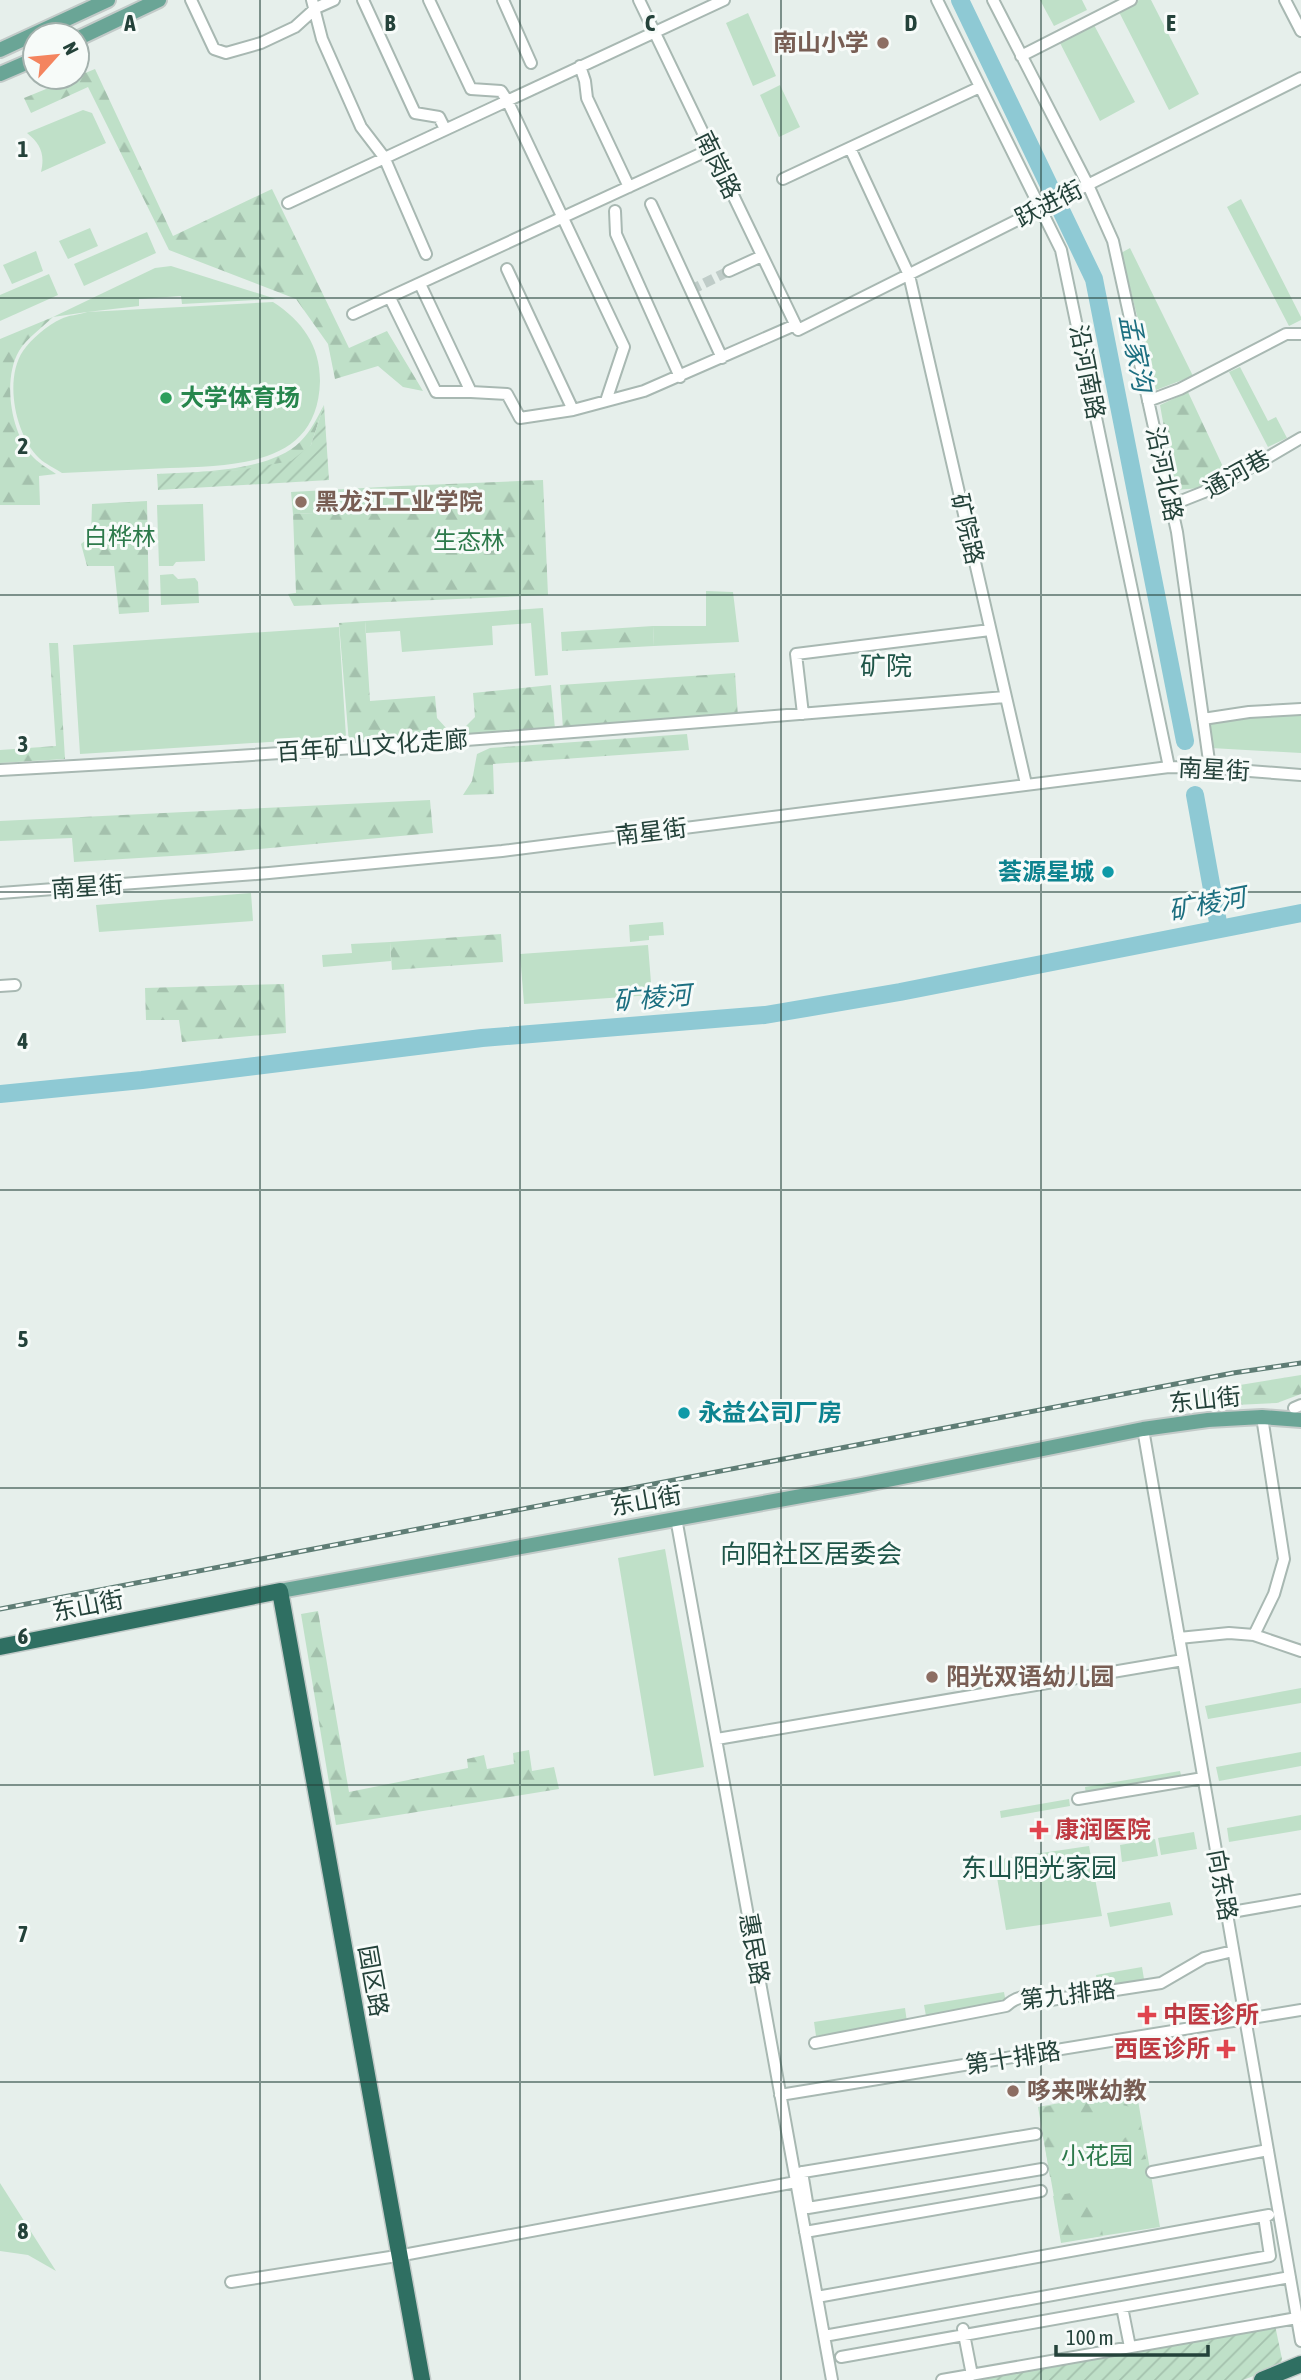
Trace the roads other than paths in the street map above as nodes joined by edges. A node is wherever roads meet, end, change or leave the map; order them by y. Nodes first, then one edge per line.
1 (108, 0) edge
2 (159, 0) edge
3 (191, 0) edge
4 (334, 0) edge
5 (363, 0) edge
6 (429, 0) edge
7 (503, 0) edge
8 (639, 0) edge
9 (724, 0) edge
10 (937, 0) edge
11 (993, 0) edge
12 (1131, 0) edge
13 (1285, 0) edge
14 (314, 4) edge
15 (654, 31) junction
16 (1301, 31) edge
17 (91, 32) edge
18 (0, 50) edge
19 (1021, 56) junction
20 (531, 63) dead end
21 (21, 65) edge
22 (580, 66) junction
23 (0, 75) edge
24 (1301, 78) edge
25 (980, 87) junction
26 (507, 100) junction
27 (445, 128) junction
28 (850, 148) junction
29 (711, 149) junction
30 (384, 157) junction
31 (783, 179) dead end
32 (1087, 185) junction
33 (629, 187) junction
34 (288, 203) dead end
35 (652, 204) dead end
36 (1043, 207) junction
37 (615, 211) dead end
38 (562, 218) junction
39 (426, 254) dead end
40 (762, 256) junction
41 (507, 269) dead end
42 (729, 271) tunnel mouth
43 (909, 275) junction
44 (420, 285) junction
45 (390, 298) junction
46 (353, 314) dead end
47 (796, 328) junction
48 (1301, 334) edge
49 (722, 358) junction
50 (680, 377) junction
51 (471, 392) junction
52 (606, 401) junction
53 (1149, 401) junction
54 (572, 410) junction
55 (1301, 438) edge
56 (1171, 505) junction
57 (990, 631) junction
58 (1006, 697) junction
59 (1301, 709) edge
60 (803, 714) junction
61 (1203, 719) junction
62 (1170, 767) junction
63 (1210, 768) junction
64 (0, 770) edge
65 (1301, 775) edge
66 (1026, 784) junction
67 (0, 893) edge
68 (15, 985) dead end
69 (0, 986) edge
70 (1299, 1411) edge
71 (1262, 1417) junction
72 (1143, 1429) junction
73 (676, 1518) junction
74 (280, 1591) junction
75 (1254, 1635) junction
76 (1179, 1638) junction
77 (0, 1647) edge
78 (1301, 1651) edge
79 (1183, 1660) junction
80 (717, 1739) junction
81 (1203, 1779) junction
82 (1078, 1799) dead end
83 (1301, 1900) edge
84 (1226, 1913) junction
85 (1233, 1951) junction
86 (1301, 2010) edge
87 (1245, 2020) junction
88 (816, 2043) dead end
89 (780, 2095) junction
90 (1036, 2134) dead end
91 (1268, 2150) junction
92 (1042, 2169) dead end
93 (1152, 2172) dead end
94 (797, 2176) junction
95 (1041, 2191) dead end
96 (1279, 2213) junction
97 (1264, 2216) junction
98 (805, 2232) junction
99 (399, 2255) junction
100 (1290, 2277) junction
101 (230, 2282) dead end
102 (817, 2297) junction
103 (1122, 2307) junction
104 (1297, 2318) junction
105 (964, 2332) junction
106 (824, 2336) junction
107 (1301, 2341) edge
108 (1130, 2347) junction
109 (841, 2357) dead end
110 (1301, 2364) edge
111 (972, 2375) junction
112 (422, 2380) edge
113 (832, 2380) edge
114 (942, 2380) edge
115 (1262, 2380) edge

1 - 18 main road
2 - 17 main road
3 - 14 street
4 - 14 street
5 - 27 street
6 - 26 street
7 - 20 street
8 - 15 street, 南岗路
9 - 15 street
10 - 25 street, 沿河南路
11 - 19 street, 沿河北路
12 - 19 street
13 - 16 street
14 - 30 street
15 - 22 street
15 - 29 street, 南岗路
19 - 32 street, 沿河北路
21 - 23 main road
22 - 26 street
22 - 33 street
24 - 32 street, 跃进街
25 - 28 street
25 - 36 street, 沿河南路
26 - 27 street
26 - 38 street
27 - 30 street
28 - 31 street
28 - 43 street, 矿院路
29 - 33 street
29 - 40 street, 南岗路
30 - 34 street
30 - 39 street
32 - 36 street, 跃进街
32 - 53 street, 沿河北路
33 - 38 street
35 - 49 street
36 - 43 street, 跃进街
36 - 62 street, 沿河南路
37 - 50 street
38 - 44 street
38 - 52 street
40 - 42 street
40 - 47 street, 南岗路
41 - 54 street
43 - 47 street, 跃进街
43 - 57 street, 矿院路
44 - 45 street
44 - 51 street
45 - 46 street
45 - 51 street
47 - 49 street, 跃进街
48 - 53 street
49 - 50 street, 跃进街
50 - 52 street, 跃进街
51 - 54 street, 跃进街
52 - 54 street, 跃进街
53 - 56 street, 沿河北路
55 - 56 street, 通河巷
56 - 61 street, 沿河北路
57 - 58 street, 矿院路
57 - 60 street
58 - 60 street, 百年矿山文化走廊
58 - 66 street, 矿院路
59 - 61 street
60 - 64 street, 百年矿山文化走廊
61 - 63 street, 沿河北路
62 - 63 street, 南星街
62 - 66 street, 南星街
63 - 65 street, 南星街
66 - 67 street, 南星街
68 - 69 street
70 - 71 main road, 东山街
71 - 72 main road, 东山街
71 - 75 street
72 - 73 main road, 东山街
72 - 76 street, 向东路
73 - 74 main road, 东山街
73 - 80 street, 惠民路
74 - 77 highway, 东山街
74 - 99 highway, 园区路
75 - 76 street
75 - 78 street
76 - 79 street, 向东路
79 - 80 street
79 - 81 street, 向东路
80 - 89 street, 惠民路
81 - 82 street
81 - 84 street, 向东路
83 - 84 street
84 - 85 street, 向东路
85 - 87 street, 向东路
85 - 88 street, 第九排路
86 - 87 street, 第十排路
87 - 89 street, 第十排路
87 - 91 street, 向东路
89 - 94 street, 惠民路
90 - 94 street
91 - 93 street
91 - 96 street, 向东路
92 - 94 street
94 - 98 street, 惠民路
94 - 99 street
95 - 98 street
96 - 97 street
96 - 100 street, 向东路
97 - 102 street
97 - 106 street
98 - 102 street, 惠民路
99 - 101 street
99 - 112 highway, 园区路
100 - 103 street
100 - 104 street, 向东路
102 - 106 street, 惠民路
103 - 105 street
103 - 108 street
104 - 107 street, 向东路
104 - 108 street
105 - 109 street
105 - 111 street
106 - 113 street, 惠民路
108 - 111 street
110 - 115 highway
111 - 114 street

